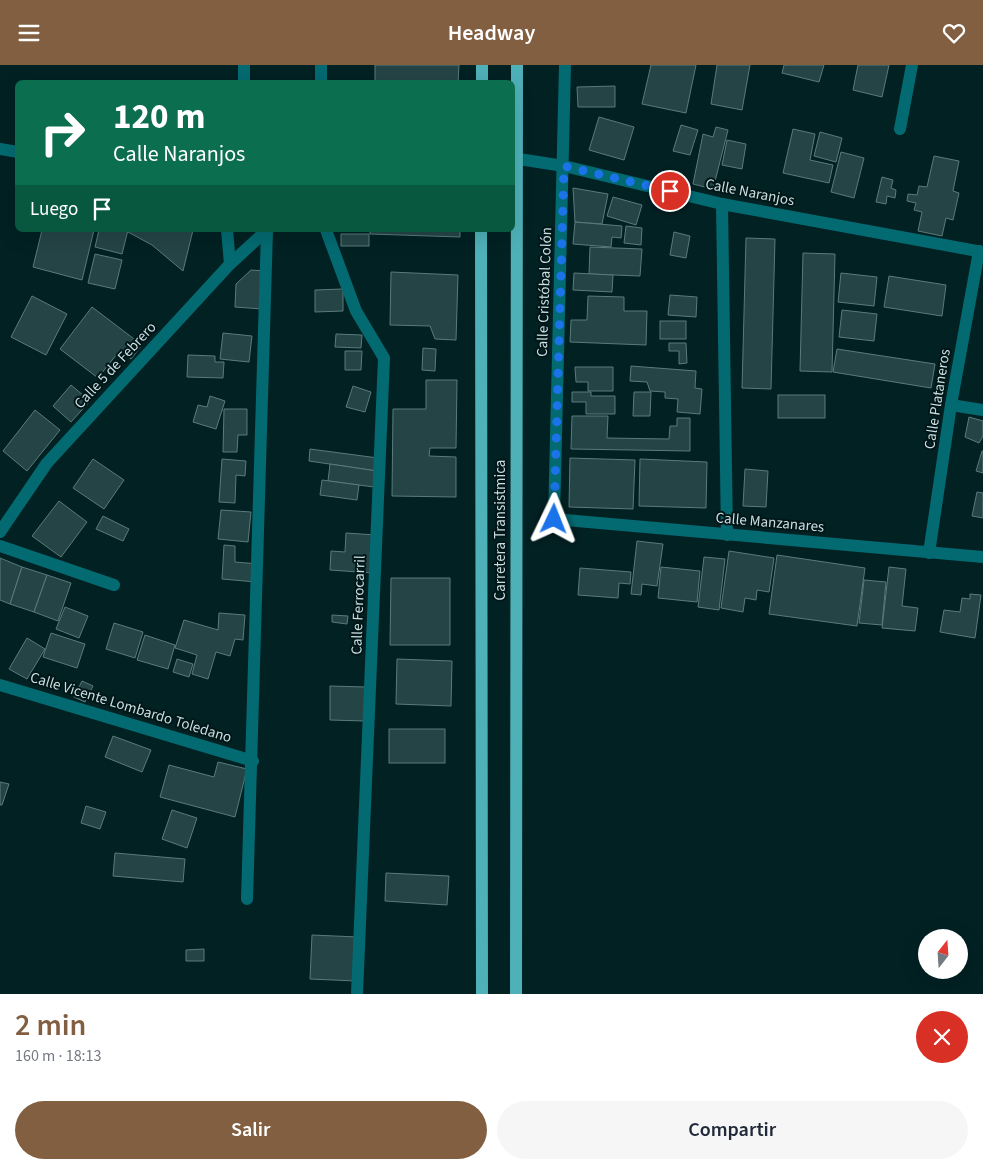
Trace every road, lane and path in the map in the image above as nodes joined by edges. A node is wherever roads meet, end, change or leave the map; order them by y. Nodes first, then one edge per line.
1 (244, 65) edge
2 (321, 65) edge
3 (482, 65) edge
4 (517, 65) edge
5 (565, 65) edge
6 (912, 65) edge
7 (244, 80) edge
8 (321, 80) edge
9 (482, 80) edge
10 (515, 128) edge
11 (900, 129) dead end
12 (0, 149) edge
13 (15, 152) edge
14 (515, 159) edge
15 (564, 166) junction
16 (722, 204) junction
17 (227, 232) edge
18 (265, 232) edge
19 (267, 232) edge
20 (327, 232) edge
21 (481, 232) edge
22 (514, 232) edge
23 (981, 252) edge
24 (230, 265) junction
25 (951, 405) junction
26 (983, 410) edge
27 (554, 519) joint
28 (0, 532) edge
29 (727, 535) junction
30 (0, 546) edge
31 (929, 553) junction
32 (983, 557) edge
33 (114, 585) dead end
34 (0, 685) edge
35 (253, 761) junction
36 (247, 899) dead end
37 (357, 994) edge
38 (482, 994) edge
39 (516, 994) edge

1 - 7 street
2 - 8 street
3 - 9 main road
4 - 10 main road, Carretera Transistmica
5 - 15 street, Calle Cristóbal Colón
6 - 11 street
12 - 13 street
14 - 15 street, Calle Naranjos
15 - 16 street, Calle Naranjos
15 - 27 street, Calle Cristóbal Colón
16 - 23 street, Calle Naranjos
16 - 29 street
17 - 24 street
18 - 24 street, Calle 5 de Febrero
19 - 35 street
20 - 37 street, Calle Ferrocarril
21 - 38 main road, Carretera Transistmica
22 - 39 main road, Carretera Transistmica
23 - 25 street, Calle Plataneros
24 - 28 street, Calle 5 de Febrero
25 - 26 street
25 - 31 street, Calle Plataneros
27 - 29 street, Calle Manzanares
29 - 31 street, Calle Manzanares
30 - 33 street
31 - 32 street, Calle Manzanares
34 - 35 street, Calle Vicente Lombardo Toledano
35 - 36 street

